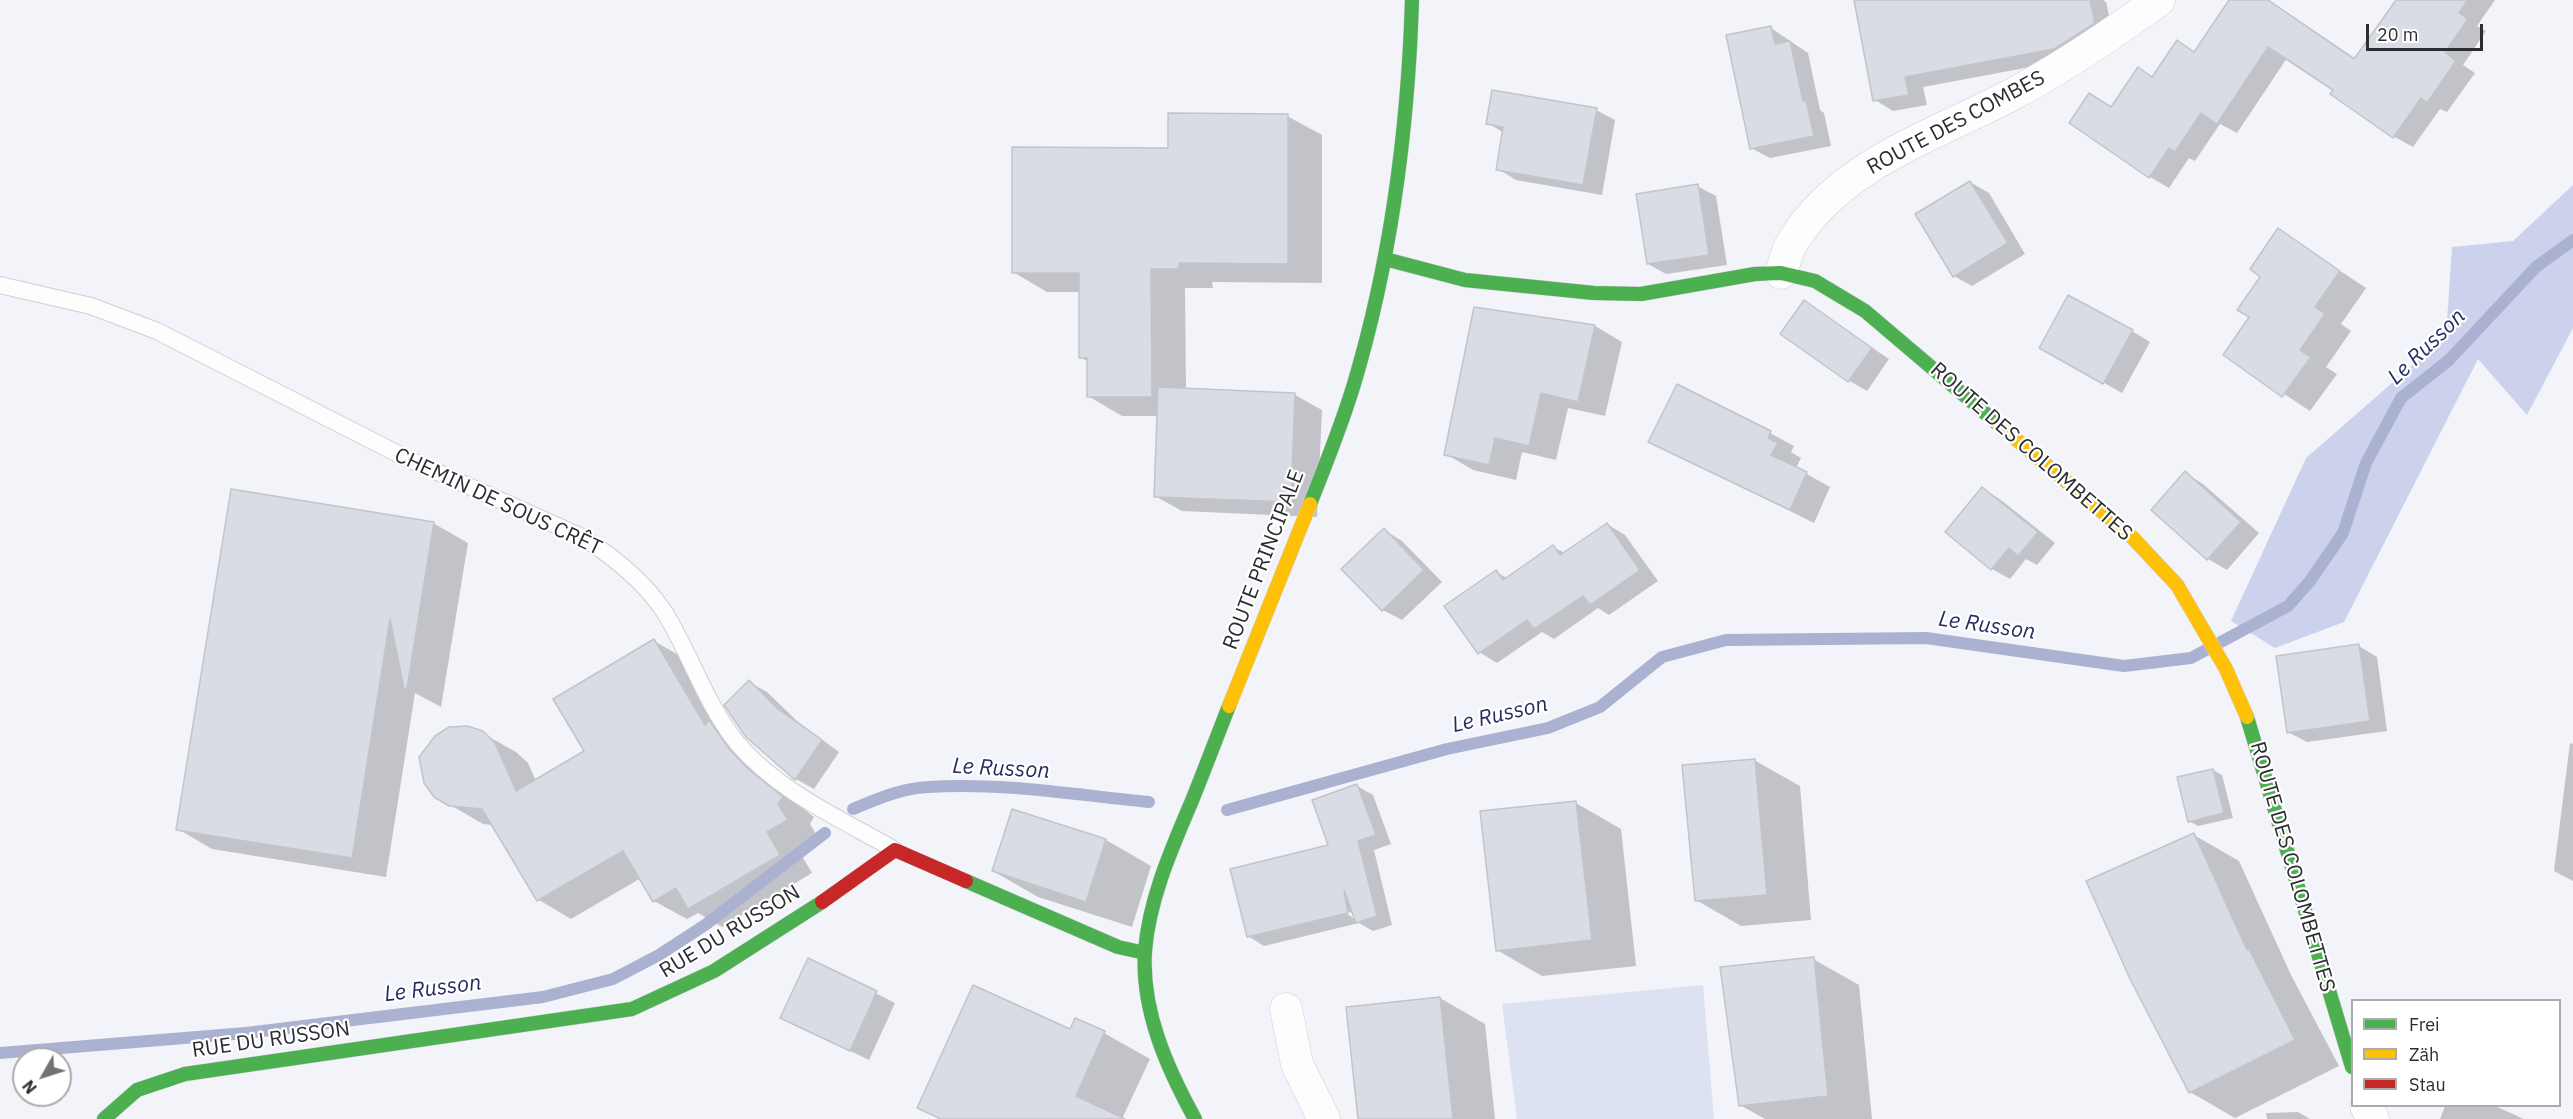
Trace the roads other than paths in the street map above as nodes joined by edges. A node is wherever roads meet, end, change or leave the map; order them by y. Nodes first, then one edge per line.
1 (1412, 0) edge
2 (2159, 0) edge
3 (1385, 259) junction
4 (1781, 273) junction
5 (0, 285) edge
6 (895, 850) junction
7 (1145, 953) junction
8 (1286, 1009) dead end
9 (2351, 1064) edge
10 (104, 1119) edge
11 (1195, 1119) edge
12 (1324, 1119) edge

1 - 3 street, ROUTE PRINCIPALE
2 - 4 street, ROUTE DES COMBES
3 - 4 street, ROUTE DES COLOMBETTES
3 - 7 street, ROUTE PRINCIPALE
4 - 9 street, ROUTE DES COLOMBETTES
5 - 6 lane, CHEMIN DE SOUS CRÊT
6 - 7 street
6 - 10 street, RUE DU RUSSON
7 - 11 street, ROUTE PRINCIPALE
8 - 12 street

